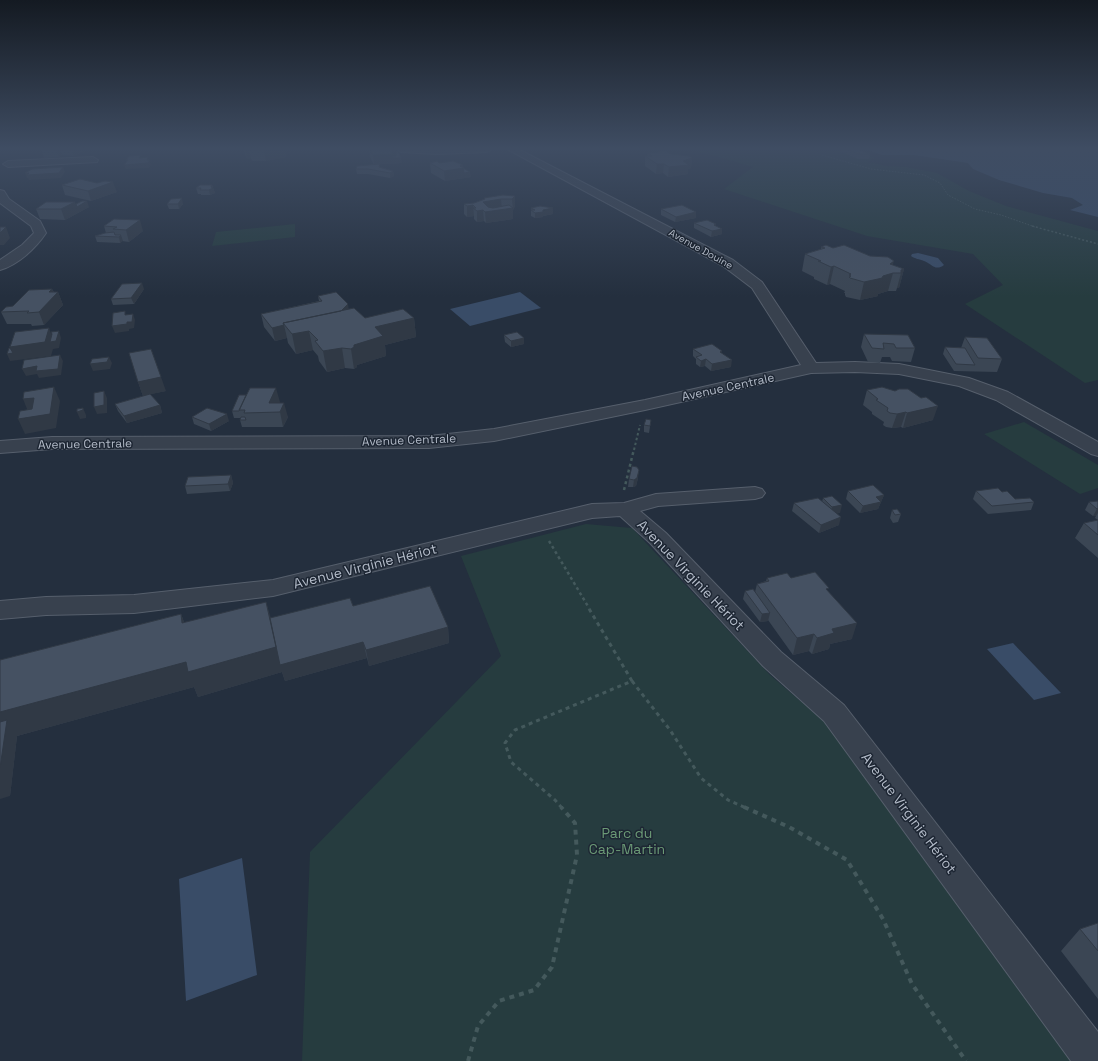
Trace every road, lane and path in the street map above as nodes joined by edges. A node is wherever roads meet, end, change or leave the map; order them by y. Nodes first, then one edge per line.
1 (3, 199) edge
2 (607, 199) edge
3 (954, 199) edge
4 (1098, 244) edge
5 (0, 266) edge
6 (811, 368) junction
7 (645, 405) junction
8 (0, 447) edge
9 (1098, 450) edge
10 (755, 493) dead end
11 (625, 509) junction
12 (540, 525) junction
13 (0, 610) edge
14 (632, 681) junction
15 (468, 1061) edge
16 (966, 1061) edge
17 (1093, 1061) edge

1 - 5 street
2 - 6 street, Avenue Douine
3 - 4 path
6 - 7 street, Avenue Centrale
6 - 9 street, Avenue Centrale
7 - 8 street, Avenue Centrale
7 - 11 path
10 - 11 street
11 - 12 street, Avenue Virginie Hériot
11 - 17 street, Avenue Virginie Hériot
12 - 13 street, Avenue Virginie Hériot
12 - 14 path
14 - 15 path
14 - 16 path

